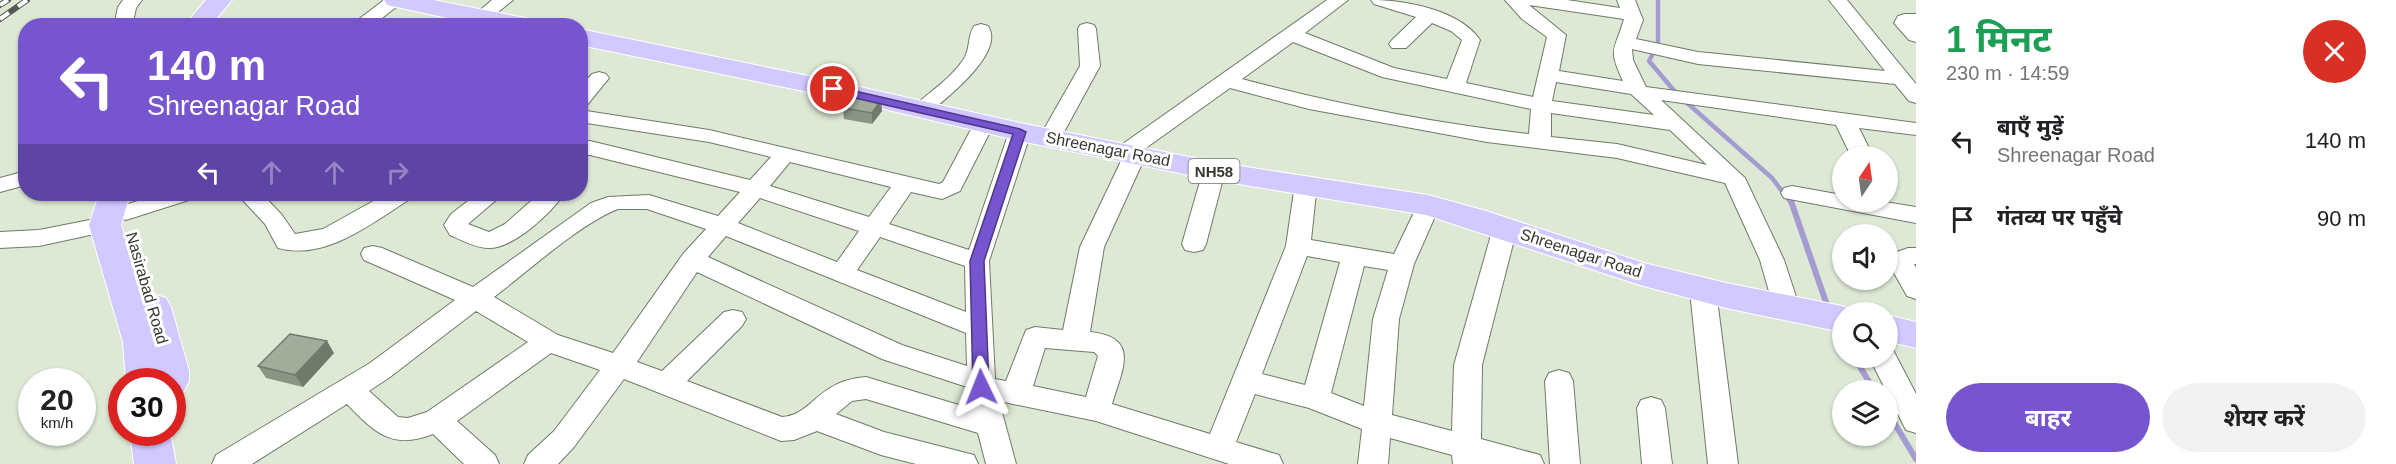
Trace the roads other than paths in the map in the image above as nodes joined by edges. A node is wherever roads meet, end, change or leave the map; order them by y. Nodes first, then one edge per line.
1 (133, 0) edge
2 (220, 0) edge
3 (1339, 0) edge
4 (1380, 0) edge
5 (1514, 0) edge
6 (1529, 0) edge
7 (1838, 0) edge
8 (402, 1) edge
9 (1629, 8) edge
10 (1422, 9) edge
11 (201, 16) edge
12 (125, 18) edge
13 (373, 18) edge
14 (504, 18) edge
15 (1916, 21) edge
16 (1087, 29) dead end
17 (981, 30) dead end
18 (1292, 34) junction
19 (1916, 36) edge
20 (588, 39) edge
21 (1624, 42) junction
22 (1399, 44) dead end
23 (1548, 75) junction
24 (599, 78) dead end
25 (1902, 79) junction
26 (1228, 81) junction
27 (1454, 87) junction
28 (588, 91) edge
29 (1643, 91) junction
30 (1916, 97) edge
31 (1541, 105) junction
32 (921, 110) junction
33 (588, 117) edge
34 (1844, 119) junction
35 (983, 124) junction
36 (1677, 125) junction
37 (1916, 129) edge
38 (1020, 132) junction
39 (1050, 138) junction
40 (1540, 141) junction
41 (1857, 146) edge
42 (590, 149) edge
43 (1130, 154) junction
44 (785, 155) junction
45 (1214, 171) junction
46 (1734, 178) junction
47 (905, 184) junction
48 (1306, 184) junction
49 (757, 189) junction
50 (1792, 192) dead end
51 (1832, 198) edge
52 (149, 201) edge
53 (256, 201) edge
54 (390, 201) edge
55 (482, 201) edge
56 (544, 201) edge
57 (1428, 205) junction
58 (114, 208) edge
59 (1898, 209) edge
60 (1916, 215) edge
61 (723, 225) junction
62 (875, 228) junction
63 (1505, 228) junction
64 (0, 240) edge
65 (1194, 244) dead end
66 (1298, 246) junction
67 (374, 254) dead end
68 (1354, 256) junction
69 (1916, 256) edge
70 (692, 260) junction
71 (977, 261) junction
72 (1402, 264) junction
73 (842, 273) junction
74 (1916, 290) edge
75 (1703, 291) junction
76 (475, 298) junction
77 (1787, 309) junction
78 (1832, 317) edge
79 (733, 319) dead end
80 (979, 328) junction
81 (1898, 331) edge
82 (1916, 335) edge
83 (1075, 339) junction
84 (548, 342) junction
85 (619, 366) junction
86 (144, 368) edge
87 (168, 368) edge
88 (1889, 368) edge
89 (1246, 381) junction
90 (1560, 381) dead end
91 (981, 383) junction
92 (666, 385) junction
93 (349, 389) junction
94 (1016, 394) junction
95 (1315, 399) junction
96 (1651, 408) dead end
97 (1096, 410) junction
98 (814, 418) junction
99 (437, 420) junction
100 (1916, 422) edge
101 (1377, 423) junction
102 (992, 426) junction
103 (152, 446) edge
104 (172, 446) edge
105 (1219, 449) junction
106 (1467, 455) edge
107 (155, 464) edge
108 (172, 464) edge
109 (227, 464) edge
110 (484, 464) edge
111 (539, 464) edge
112 (963, 464) edge
113 (1001, 464) edge
114 (1268, 464) edge
115 (1373, 464) edge
116 (1529, 464) edge
117 (1565, 464) edge
118 (1657, 464) edge
119 (1723, 464) edge

1 - 12 street
2 - 11 highway
3 - 18 street
4 - 10 street
5 - 23 street
6 - 9 street
7 - 25 street
8 - 13 street
8 - 14 highway
9 - 21 street
10 - 22 street
10 - 27 street
15 - 19 street
16 - 39 street
17 - 32 street
18 - 26 street
18 - 27 street
20 - 32 highway, Shreenagar Road / NH58
21 - 25 street
21 - 29 street
23 - 29 street
23 - 31 street
24 - 28 street
25 - 30 street
26 - 40 street
26 - 43 street
27 - 31 street
29 - 34 street
29 - 36 street
31 - 36 street
31 - 40 street
32 - 35 highway, Shreenagar Road / NH58
33 - 44 street
34 - 37 street
34 - 41 street
35 - 38 highway, Shreenagar Road / NH58
35 - 47 street
36 - 46 street
38 - 39 highway, Shreenagar Road / NH58
38 - 71 street
39 - 43 highway, Shreenagar Road / NH58
40 - 46 street
42 - 49 street
43 - 45 highway, Shreenagar Road / NH58
43 - 83 street
44 - 47 street
44 - 49 street
45 - 48 highway, Shreenagar Road / NH58
45 - 65 street
46 - 77 street
47 - 62 street
48 - 57 highway, Shreenagar Road / NH58
48 - 66 street
49 - 61 street
49 - 62 street
50 - 51 street
52 - 58 street
53 - 54 street
55 - 56 street
57 - 63 highway, Shreenagar Road / NH58
57 - 72 street
58 - 64 street
58 - 86 highway, Nasirabad Road
58 - 87 highway, Nasirabad Road
59 - 60 street
61 - 70 street
61 - 73 street
61 - 76 street
62 - 71 street
62 - 73 street
63 - 75 highway, Shreenagar Road / NH58
63 - 106 street
66 - 68 street
66 - 89 street
67 - 76 street
68 - 72 street
68 - 95 street
69 - 74 street
70 - 85 street
70 - 91 street
71 - 80 street
72 - 101 street
73 - 80 street
75 - 77 highway, Shreenagar Road / NH58
75 - 119 street
76 - 84 street
76 - 93 street
77 - 78 highway, Shreenagar Road / NH58
79 - 92 street
80 - 91 street
81 - 82 highway
83 - 94 street
83 - 97 street
84 - 85 street
84 - 99 street
85 - 92 street
85 - 111 street
88 - 100 street
89 - 95 street
89 - 105 street
90 - 117 street
91 - 94 street
91 - 102 street
92 - 98 street
93 - 99 street
93 - 109 street
94 - 97 street
95 - 101 street
96 - 118 street
97 - 105 street
98 - 102 street
98 - 112 street
99 - 110 street
101 - 106 street
101 - 115 street
102 - 113 street
103 - 107 highway
104 - 108 highway
105 - 114 street
106 - 116 street

